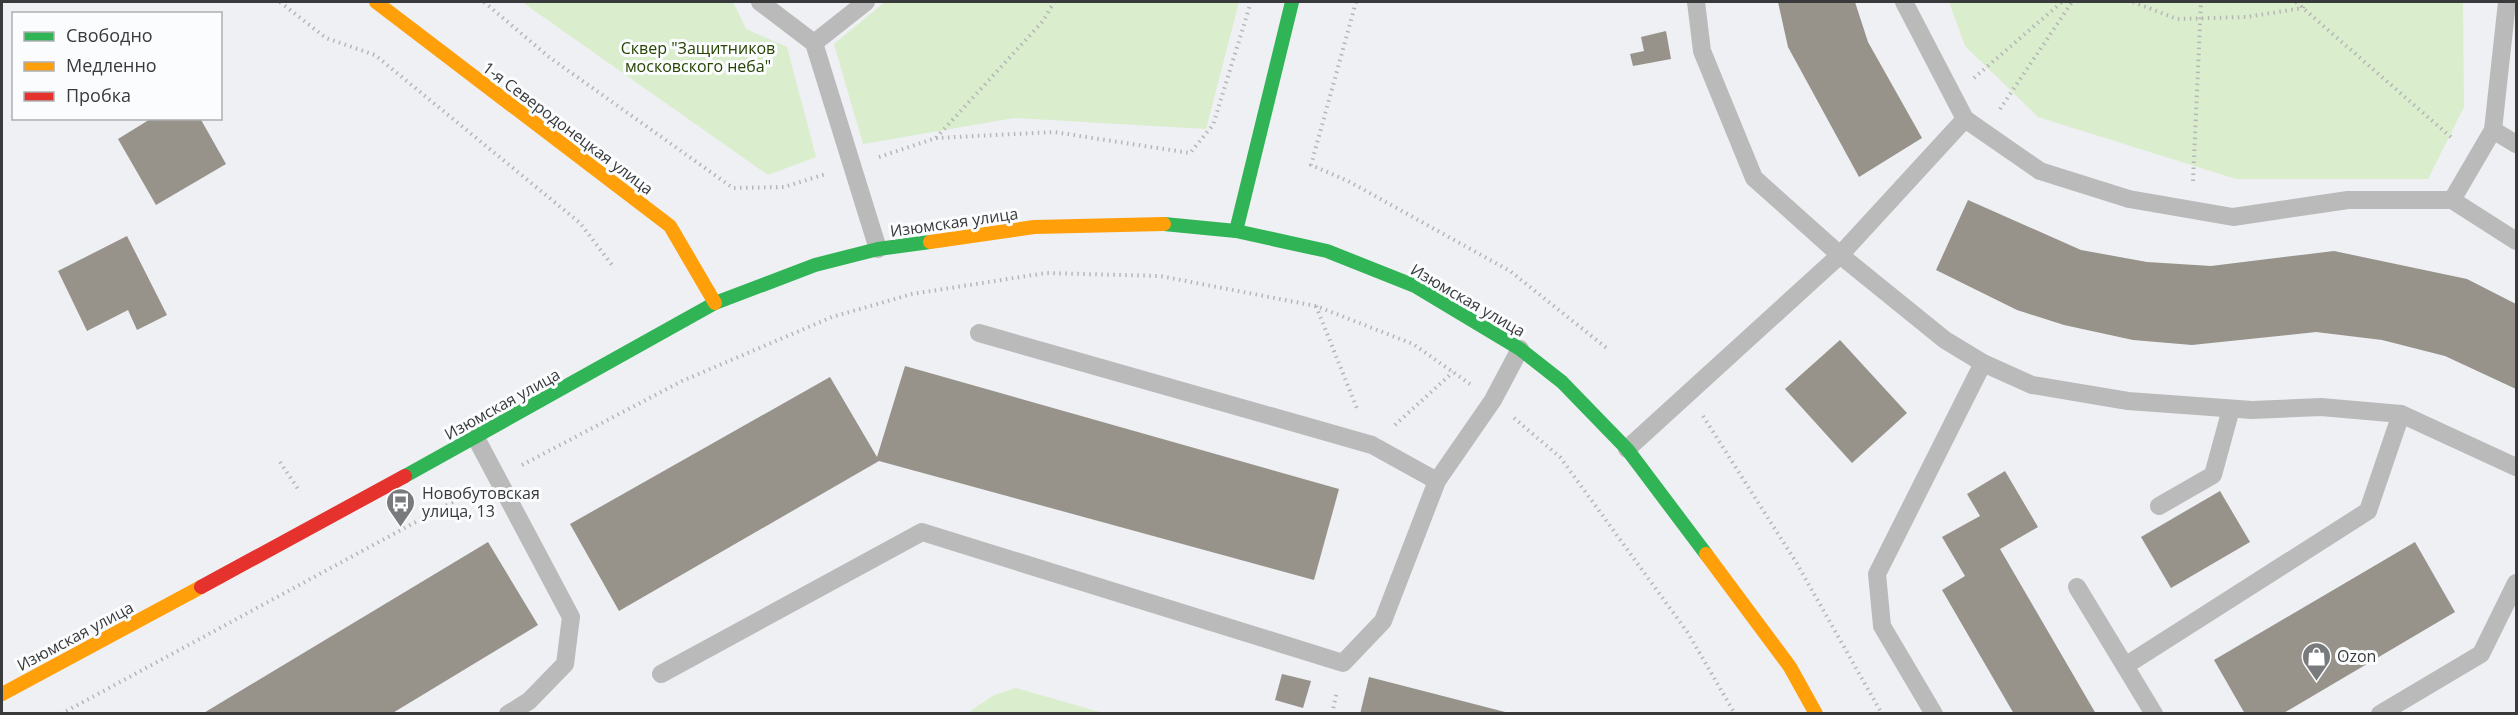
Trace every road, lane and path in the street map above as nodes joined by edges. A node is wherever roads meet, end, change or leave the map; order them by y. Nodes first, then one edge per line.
1 (280, 2) edge
2 (376, 2) edge
3 (484, 2) edge
4 (760, 2) edge
5 (866, 2) edge
6 (1054, 2) edge
7 (1251, 2) edge
8 (1292, 2) edge
9 (1356, 2) edge
10 (1696, 2) edge
11 (1904, 2) edge
12 (2062, 2) edge
13 (2072, 2) edge
14 (2133, 2) edge
15 (2201, 2) edge
16 (2296, 2) edge
17 (2306, 2) edge
18 (2507, 2) edge
19 (2303, 8) junction
20 (2200, 19) junction
21 (814, 43) junction
22 (1953, 96) junction
23 (1965, 119) junction
24 (2493, 130) junction
25 (1984, 132) junction
26 (936, 138) junction
27 (2517, 144) edge
28 (2476, 159) junction
29 (852, 165) junction
30 (2452, 200) junction
31 (2192, 210) junction
32 (1236, 231) junction
33 (2517, 241) edge
34 (878, 249) junction
35 (1840, 255) junction
36 (612, 265) dead end
37 (714, 303) junction
38 (1316, 306) junction
39 (979, 333) dead end
40 (1520, 349) junction
41 (1609, 350) dead end
42 (1983, 363) junction
43 (1453, 372) junction
44 (1688, 393) junction
45 (1493, 400) junction
46 (2231, 409) junction
47 (2401, 414) junction
48 (476, 438) junction
49 (1372, 445) junction
50 (1627, 449) junction
51 (2517, 467) edge
52 (498, 478) junction
53 (1437, 481) junction
54 (2159, 506) dead end
55 (2517, 583) edge
56 (2077, 586) dead end
57 (2125, 666) junction
58 (661, 674) dead end
59 (2, 694) edge
60 (61, 714) edge
61 (508, 714) edge
62 (1735, 714) edge
63 (1816, 714) edge
64 (1882, 714) edge
65 (1934, 714) edge
66 (2154, 714) edge
67 (2380, 714) edge

1 - 36 path
2 - 37 street, 1-я Северодонецкая улица
3 - 29 path
4 - 21 lane
5 - 21 lane
6 - 26 path
7 - 26 path
8 - 32 street
9 - 41 path
10 - 35 lane
11 - 22 lane
12 - 22 path
13 - 25 path
14 - 20 path
15 - 20 path
16 - 19 path
17 - 19 path
18 - 24 lane
19 - 20 path
19 - 28 path
20 - 31 path
21 - 29 lane
22 - 23 lane
23 - 25 lane
23 - 35 lane
24 - 27 lane
24 - 28 lane
25 - 31 lane
26 - 29 path
28 - 30 lane
29 - 34 lane
30 - 31 lane
30 - 33 lane
32 - 34 street, Изюмская улица
32 - 40 street, Изюмская улица
34 - 37 street, Изюмская улица
35 - 42 lane
35 - 44 lane
37 - 48 street, Изюмская улица
38 - 43 path
38 - 49 path
38 - 52 path
39 - 49 lane
40 - 45 lane
40 - 50 street, Изюмская улица
42 - 46 lane
42 - 65 lane
43 - 45 path
43 - 49 path
44 - 50 lane
44 - 64 path
45 - 53 lane
45 - 62 path
46 - 47 lane
46 - 54 lane
47 - 51 lane
47 - 57 lane
48 - 52 lane
48 - 59 street, Изюмская улица
49 - 53 lane
50 - 63 street, Изюмская улица
52 - 60 path
52 - 61 lane
53 - 58 lane
55 - 67 lane
56 - 57 lane
57 - 66 lane

